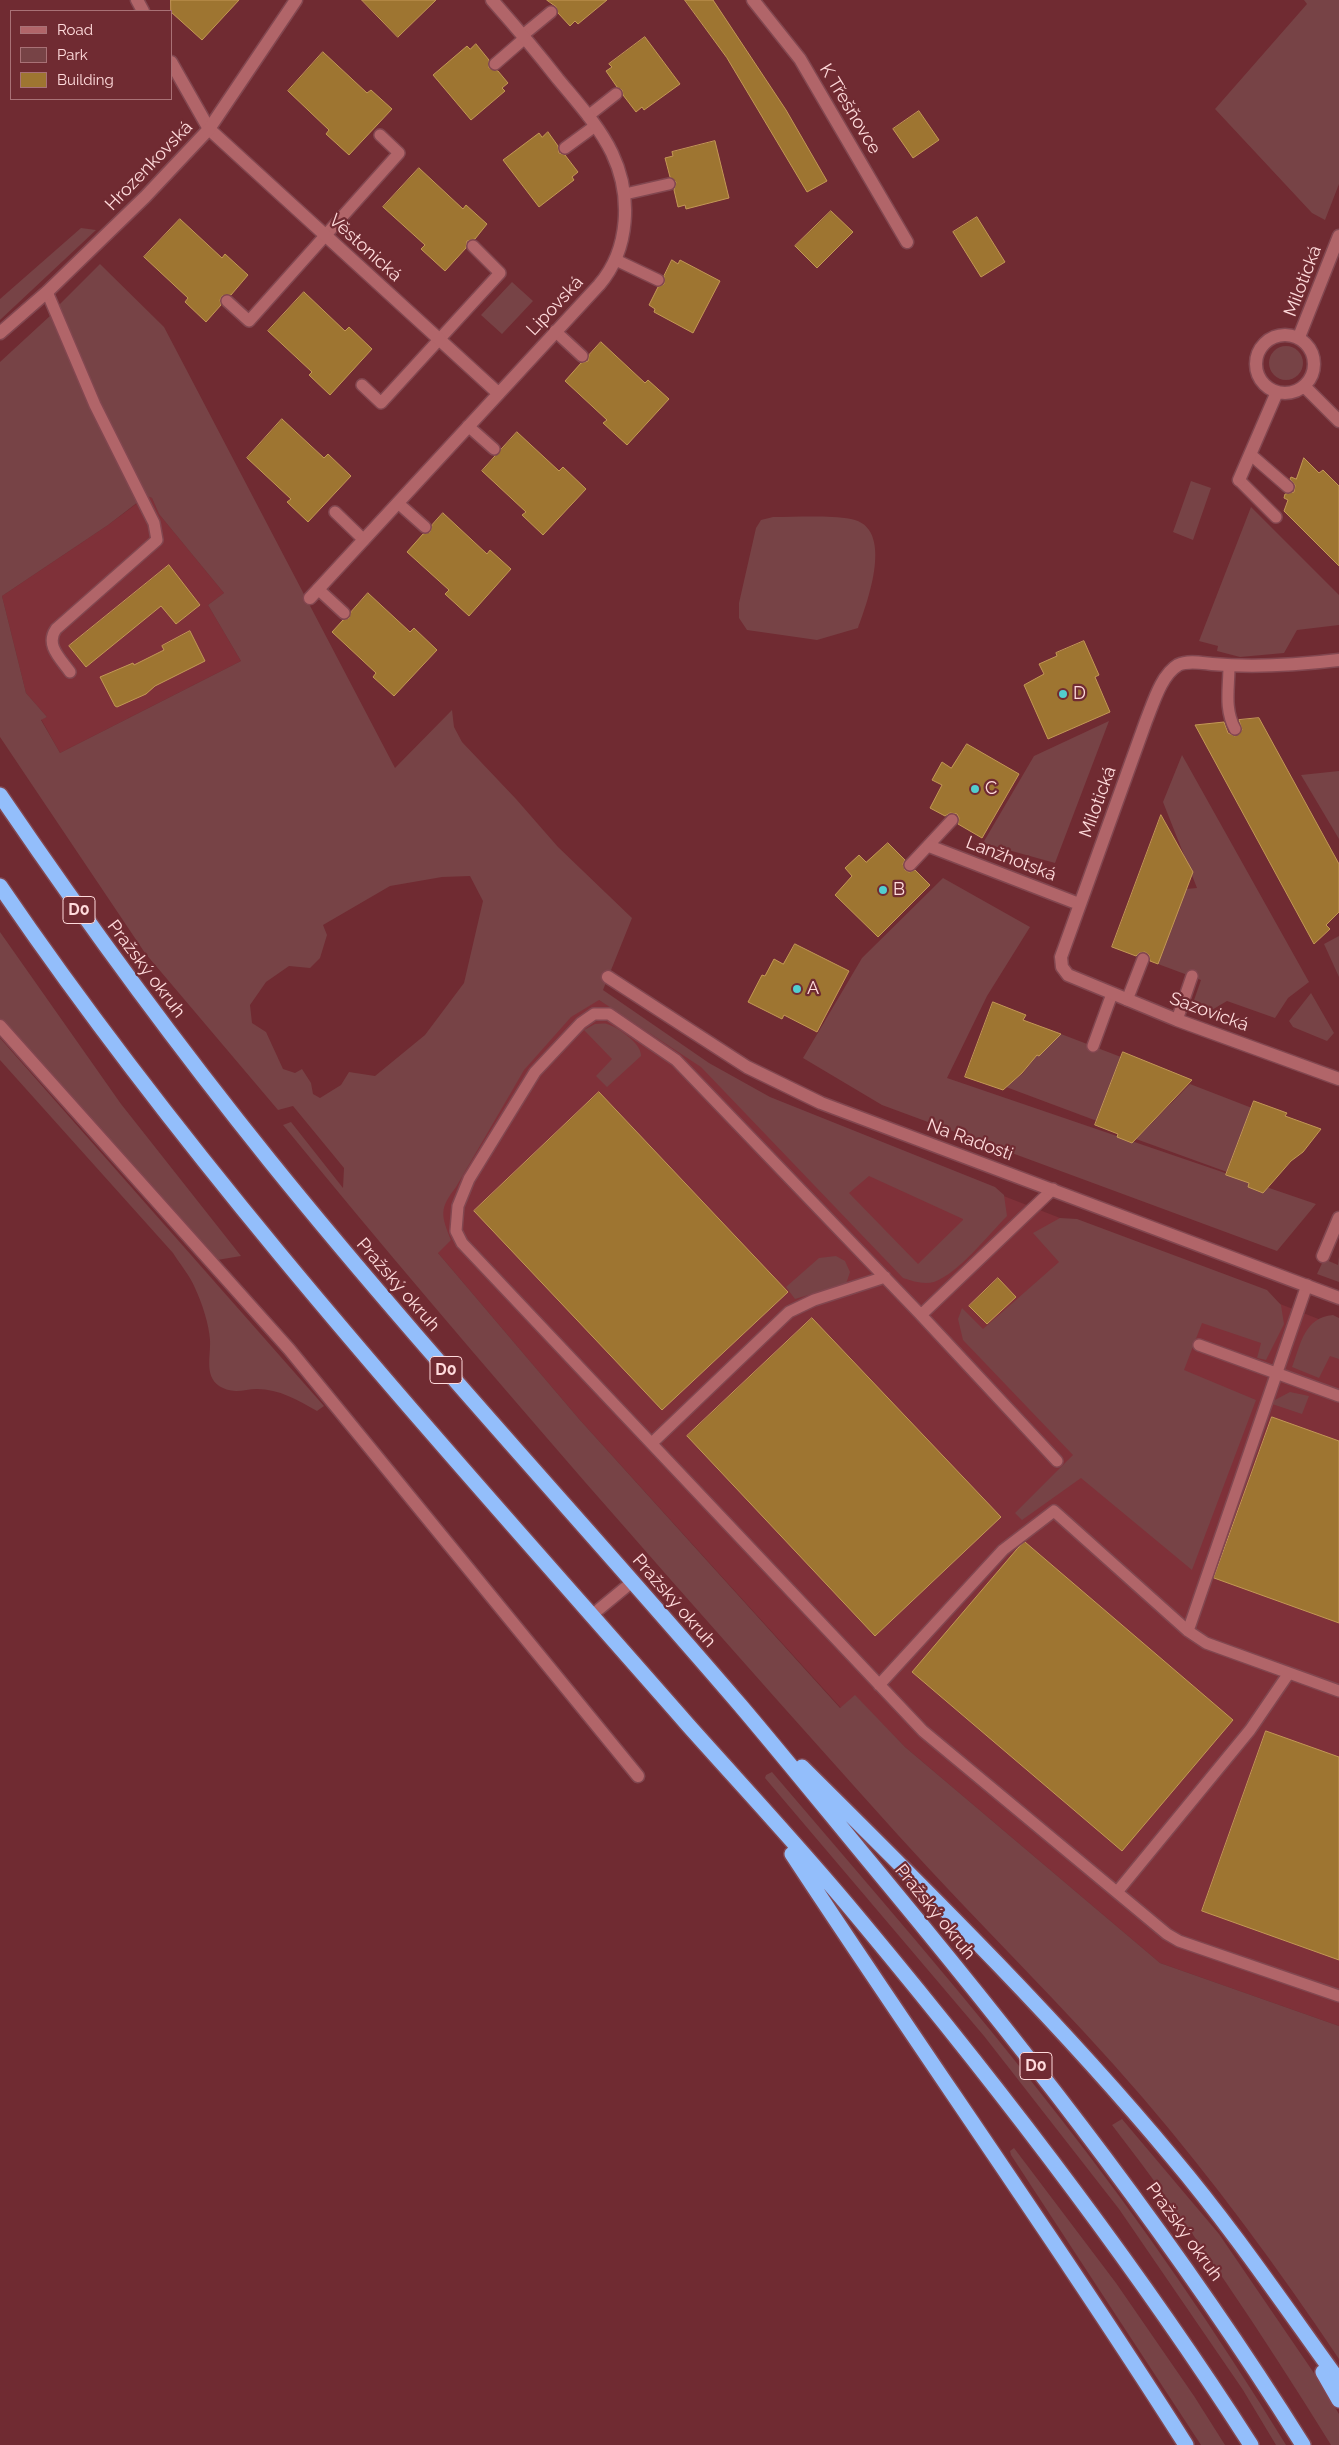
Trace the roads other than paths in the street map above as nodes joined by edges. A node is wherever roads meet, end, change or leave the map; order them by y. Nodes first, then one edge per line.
1 (296, 0) edge
2 (492, 0) edge
3 (753, 0) edge
4 (551, 12) dead end
5 (524, 37) junction
6 (172, 64) edge
7 (495, 64) dead end
8 (616, 94) dead end
9 (591, 121) junction
10 (209, 129) junction
11 (380, 136) dead end
12 (565, 148) dead end
13 (669, 184) dead end
14 (624, 194) junction
15 (324, 236) junction
16 (1339, 236) edge
17 (907, 242) dead end
18 (473, 246) dead end
19 (616, 260) junction
20 (658, 280) dead end
21 (47, 292) junction
22 (227, 301) dead end
23 (556, 331) junction
24 (0, 333) edge
25 (1299, 338) junction
26 (441, 339) junction
27 (582, 356) dead end
28 (362, 385) dead end
29 (1304, 386) junction
30 (1277, 392) junction
31 (498, 393) junction
32 (1339, 421) edge
33 (468, 426) junction
34 (494, 449) dead end
35 (1250, 454) junction
36 (1239, 480) joint
37 (1288, 487) dead end
38 (398, 503) junction
39 (335, 512) dead end
40 (1276, 517) dead end
41 (425, 527) dead end
42 (364, 540) junction
43 (314, 594) joint
44 (344, 613) dead end
45 (1339, 660) edge
46 (1229, 666) junction
47 (70, 672) dead end
48 (1235, 729) dead end
49 (0, 795) edge
50 (952, 820) dead end
51 (929, 846) junction
52 (910, 865) dead end
53 (0, 886) edge
54 (1079, 904) junction
55 (1143, 959) dead end
56 (1068, 975) joint
57 (1192, 976) dead end
58 (608, 977) dead end
59 (1112, 994) junction
60 (1127, 1000) junction
61 (1177, 1020) junction
62 (0, 1026) edge
63 (1093, 1046) dead end
64 (1339, 1079) edge
65 (1054, 1189) junction
66 (1339, 1218) edge
67 (1323, 1256) dead end
68 (885, 1277) junction
69 (1307, 1285) junction
70 (1339, 1298) edge
71 (921, 1315) junction
72 (1199, 1344) dead end
73 (1278, 1373) junction
74 (1339, 1396) edge
75 (652, 1443) junction
76 (1057, 1460) dead end
77 (632, 1582) junction
78 (592, 1615) junction
79 (1188, 1631) junction
80 (1289, 1674) junction
81 (879, 1685) junction
82 (1339, 1691) edge
83 (742, 1708) junction
84 (638, 1776) dead end
85 (763, 1811) junction
86 (1117, 1892) junction
87 (1339, 1996) edge
88 (1283, 2304) junction
89 (1339, 2381) edge
90 (1339, 2400) edge
91 (1186, 2445) edge
92 (1251, 2445) edge
93 (1303, 2445) edge

1 - 10 street, Hrozenkovská
2 - 5 street, Lipovská
3 - 17 street, K Třešňovce
4 - 5 lane
5 - 7 lane
5 - 9 street, Lipovská
6 - 10 street, Věstonická
8 - 9 lane
9 - 12 lane
9 - 14 street, Lipovská
10 - 15 street, Věstonická
10 - 21 street, Hrozenkovská
11 - 15 lane
13 - 14 lane
14 - 19 street, Lipovská
15 - 22 lane
15 - 26 street, Věstonická
16 - 25 street, Milotická
18 - 26 lane
19 - 20 lane
19 - 23 street, Lipovská
21 - 24 street, Hrozenkovská
21 - 47 lane
23 - 27 lane
23 - 31 street, Lipovská
25 - 29 street, Milotická
25 - 30 street, Milotická
26 - 28 lane
26 - 31 street, Věstonická
29 - 30 street
29 - 32 street
30 - 35 street
31 - 33 street, Lipovská
33 - 34 lane
33 - 38 street, Lipovská
35 - 36 street
35 - 37 lane
36 - 40 lane
38 - 41 lane
38 - 42 street, Lipovská
39 - 42 lane
42 - 43 street, Lipovská
43 - 44 lane
45 - 46 street
46 - 48 lane
46 - 54 street, Milotická
49 - 77 highway, Pražský okruh / D0
50 - 51 lane
51 - 52 lane
51 - 54 street, Lanžhotská
53 - 78 highway, D0
54 - 56 street, Milotická
55 - 60 lane
56 - 59 street, Sazovická
57 - 61 lane
58 - 65 street, Na Radosti
59 - 60 street, Sazovická
59 - 63 lane
60 - 61 street, Sazovická
61 - 64 street, Sazovická
62 - 84 street
65 - 69 street, Na Radosti
65 - 71 lane
66 - 67 street
68 - 71 lane
68 - 75 lane
68 - 75 lane
69 - 70 street, Na Radosti
69 - 73 lane
71 - 76 lane
72 - 73 lane
73 - 74 lane
73 - 79 lane
75 - 81 lane
77 - 78 lane
77 - 83 highway, Pražský okruh / D0
78 - 85 highway, D0
79 - 80 lane
79 - 81 lane
80 - 82 lane
80 - 86 lane
81 - 86 lane
83 - 88 highway
83 - 93 highway, Pražský okruh / D0
85 - 91 highway
85 - 92 highway, D0
86 - 87 lane
88 - 89 highway
88 - 90 highway

